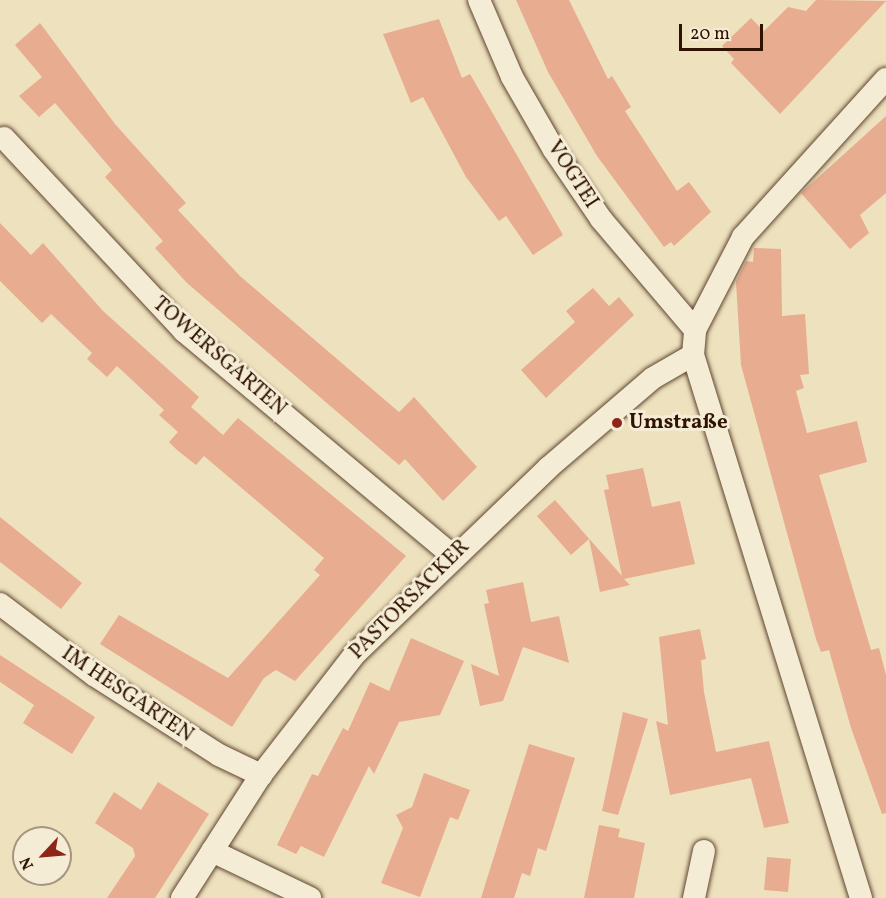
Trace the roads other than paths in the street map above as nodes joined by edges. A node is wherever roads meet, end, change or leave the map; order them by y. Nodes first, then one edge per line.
1 (479, 0) edge
2 (886, 79) edge
3 (4, 138) dead end
4 (695, 330) junction
5 (693, 355) junction
6 (453, 556) junction
7 (0, 604) edge
8 (261, 775) junction
9 (212, 851) junction
10 (704, 851) dead end
11 (182, 898) edge
12 (310, 898) edge
13 (693, 898) edge
14 (861, 898) edge

1 - 4 street, VOGTEI
2 - 4 street
3 - 6 street, TOWERSGARTEN
4 - 5 street
5 - 6 street, PASTORSACKER
5 - 14 street
6 - 8 street, PASTORSACKER
7 - 8 street, IM HESGARTEN
8 - 9 street, PASTORSACKER
9 - 11 street, PASTORSACKER
9 - 12 street
10 - 13 street

